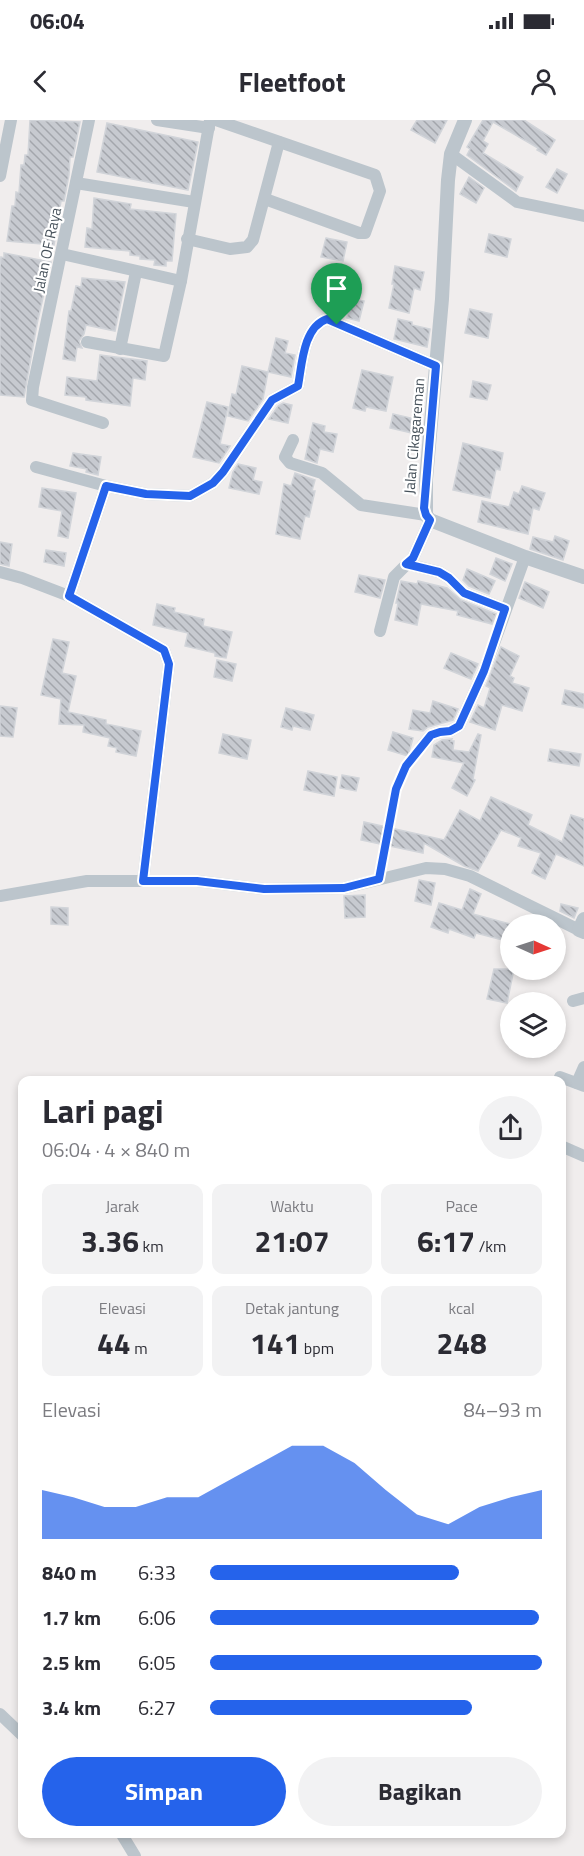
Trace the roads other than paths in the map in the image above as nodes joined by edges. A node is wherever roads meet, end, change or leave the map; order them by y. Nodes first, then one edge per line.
1 (11, 120) edge
2 (89, 120) edge
3 (157, 120) edge
4 (465, 120) edge
5 (211, 123) edge
6 (279, 142) junction
7 (451, 154) junction
8 (0, 176) edge
9 (76, 183) junction
10 (265, 199) junction
11 (194, 202) junction
12 (584, 216) edge
13 (188, 238) junction
14 (62, 254) junction
15 (136, 272) junction
16 (181, 281) junction
17 (87, 342) dead end
18 (120, 349) junction
19 (436, 366) junction
20 (103, 423) dead end
21 (293, 440) dead end
22 (36, 467) dead end
23 (106, 486) junction
24 (428, 518) junction
25 (525, 557) junction
26 (406, 564) junction
27 (0, 572) edge
28 (584, 577) edge
29 (69, 596) junction
30 (505, 609) junction
31 (380, 631) dead end
32 (422, 746) road end
33 (143, 881) junction
34 (0, 896) edge
35 (582, 927) edge
36 (584, 1067) edge
37 (566, 1079) edge
38 (580, 1085) edge
39 (566, 1148) edge
40 (584, 1156) edge
41 (0, 1714) edge
42 (18, 1731) edge
43 (124, 1838) edge
44 (135, 1856) edge

1 - 8 street
2 - 9 street, Jalan OF Raya
3 - 5 street
4 - 7 street, Jalan Cikagareman
5 - 6 street
5 - 11 street
6 - 10 street
6 - 10 street
7 - 12 street
7 - 19 street, Jalan Cikagareman
9 - 11 street
9 - 14 street, Jalan OF Raya
10 - 13 street
11 - 13 street
13 - 16 street
14 - 15 street
14 - 20 street, Jalan OF Raya
15 - 16 street
15 - 18 street
16 - 18 street
17 - 18 street
19 - 23 street
19 - 24 street, Jalan Cikagareman
21 - 24 street
22 - 23 street
23 - 29 street
24 - 25 street
24 - 26 street
25 - 28 street
25 - 30 street
26 - 30 street
26 - 31 street
27 - 29 street
29 - 33 street
30 - 32 street
33 - 34 street
33 - 35 street
36 - 38 street
37 - 38 street
39 - 40 street
41 - 42 street
43 - 44 street

